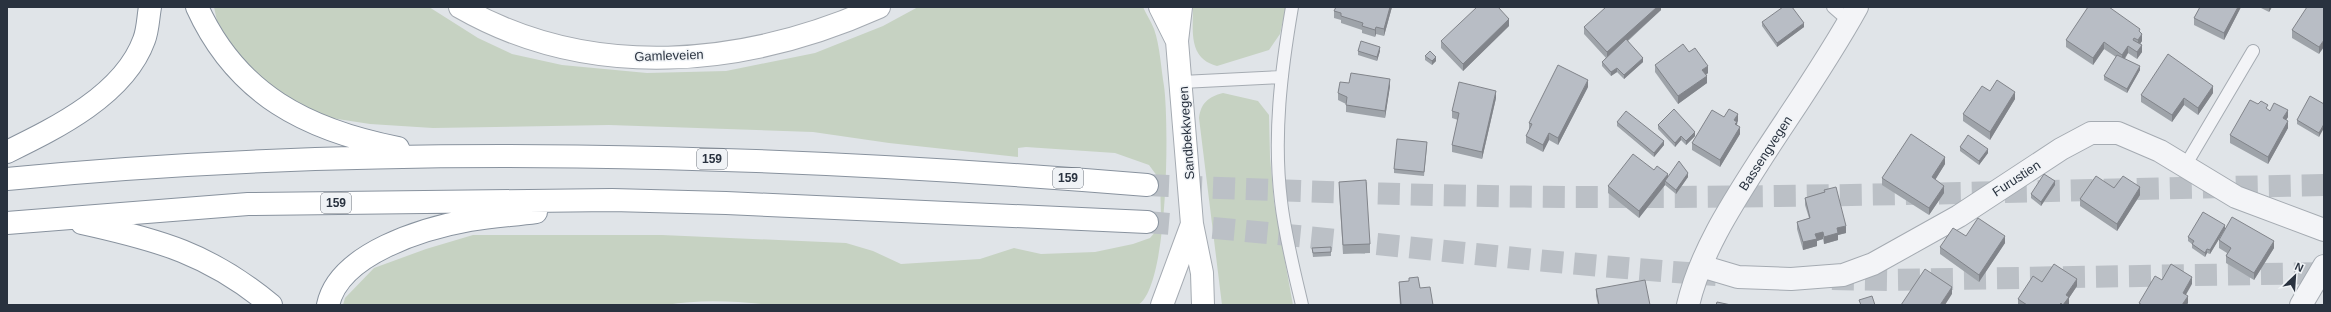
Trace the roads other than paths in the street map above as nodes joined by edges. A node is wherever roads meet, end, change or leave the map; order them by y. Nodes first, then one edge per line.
1 (150, 7) edge
2 (197, 7) edge
3 (460, 7) edge
4 (879, 7) edge
5 (1160, 7) edge
6 (1181, 7) edge
7 (1292, 7) edge
8 (1833, 7) edge
9 (1853, 14) edge
10 (1177, 41) junction
11 (2253, 51) dead end
12 (1282, 77) junction
13 (1182, 82) junction
14 (7, 152) edge
15 (434, 156) junction
16 (2184, 166) junction
17 (7, 179) edge
18 (1147, 185) tunnel mouth
19 (612, 200) junction
20 (62, 218) junction
21 (1147, 222) tunnel mouth
22 (7, 223) edge
23 (1192, 224) junction
24 (2324, 230) edge
25 (1701, 266) junction
26 (2324, 266) edge
27 (271, 305) edge
28 (328, 305) edge
29 (1162, 305) edge
30 (1203, 305) edge
31 (1302, 305) edge
32 (1688, 305) edge
33 (2301, 305) edge

1 - 14 main road
2 - 15 main road
3 - 4 main road, Gamleveien
5 - 10 main road, Sandbekkvegen
6 - 10 main road, Sandbekkvegen
7 - 12 lane
8 - 9 lane
9 - 25 street, Bassengvegen
10 - 13 main road, Sandbekkvegen
11 - 16 lane
12 - 13 lane
12 - 31 lane
13 - 23 main road, Sandbekkvegen
15 - 17 main road, 159
15 - 18 main road, 159
16 - 24 street, Furustien
16 - 25 street, Furustien
19 - 20 main road, 159
19 - 21 main road, 159
19 - 28 main road
20 - 22 main road, 159
20 - 27 main road
23 - 29 main road, Sandbekkvegen
23 - 30 main road, Sandbekkvegen
25 - 32 street, Bassengvegen
26 - 33 street

